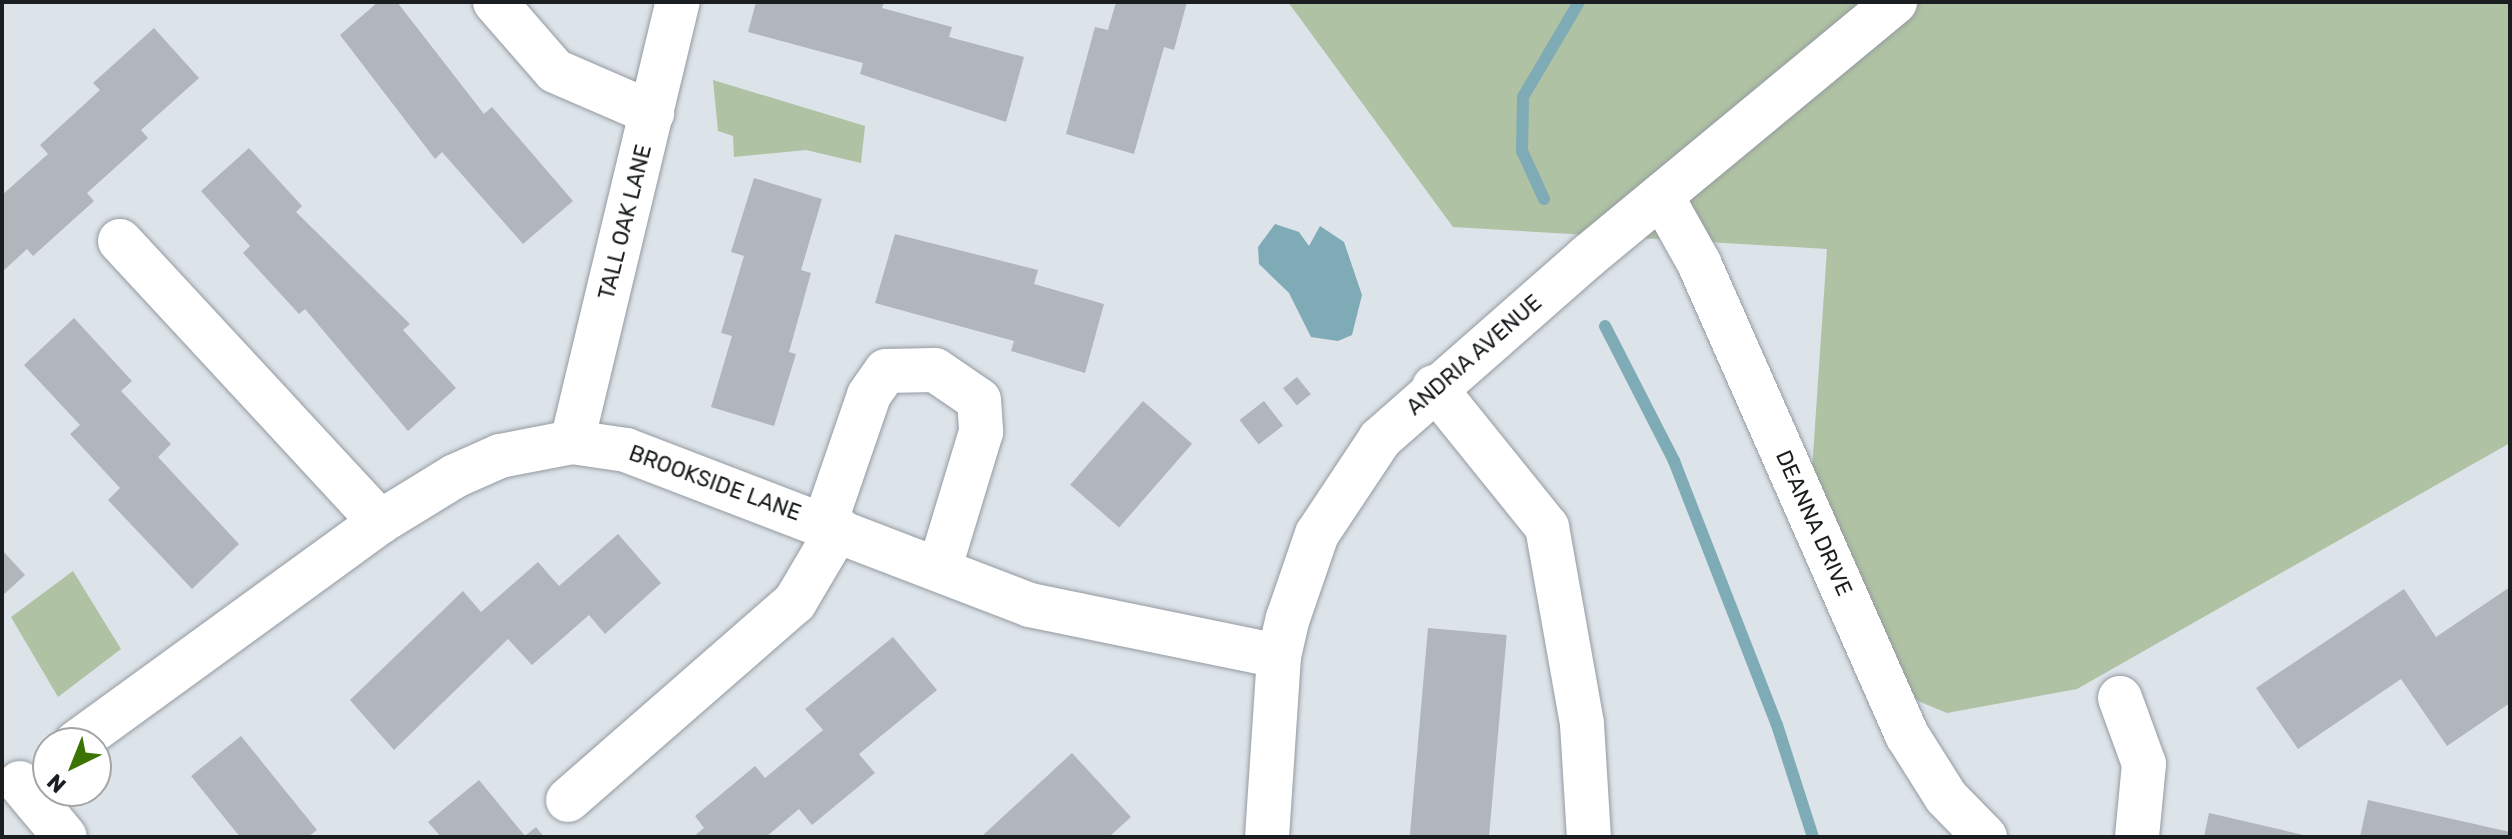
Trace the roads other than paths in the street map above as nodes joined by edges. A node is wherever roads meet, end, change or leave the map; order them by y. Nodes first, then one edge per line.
1 (495, 2) edge
2 (678, 2) edge
3 (1895, 2) edge
4 (652, 113) junction
5 (1662, 197) junction
6 (120, 241) dead end
7 (1434, 387) junction
8 (572, 442) junction
9 (380, 522) junction
10 (831, 526) junction
11 (939, 570) junction
12 (1279, 656) junction
13 (2120, 698) dead end
14 (98, 727) edge
15 (23, 781) edge
16 (568, 800) dead end
17 (65, 837) edge
18 (1267, 837) edge
19 (1589, 837) edge
20 (1985, 837) edge
21 (2137, 837) edge

1 - 4 street
2 - 4 street, TALL OAK LANE
3 - 5 street, ANDRIA AVENUE
4 - 8 street, TALL OAK LANE
5 - 7 street, ANDRIA AVENUE
5 - 20 street, DEANNA DRIVE
6 - 9 street
7 - 12 street, ANDRIA AVENUE
7 - 19 street
8 - 9 street, BROOKSIDE LANE
8 - 10 street, BROOKSIDE LANE
9 - 14 street, BROOKSIDE LANE
10 - 11 street, BROOKSIDE LANE
10 - 11 street
10 - 16 street
11 - 12 street, BROOKSIDE LANE
12 - 18 street, ANDRIA AVENUE
13 - 21 street
15 - 17 street

